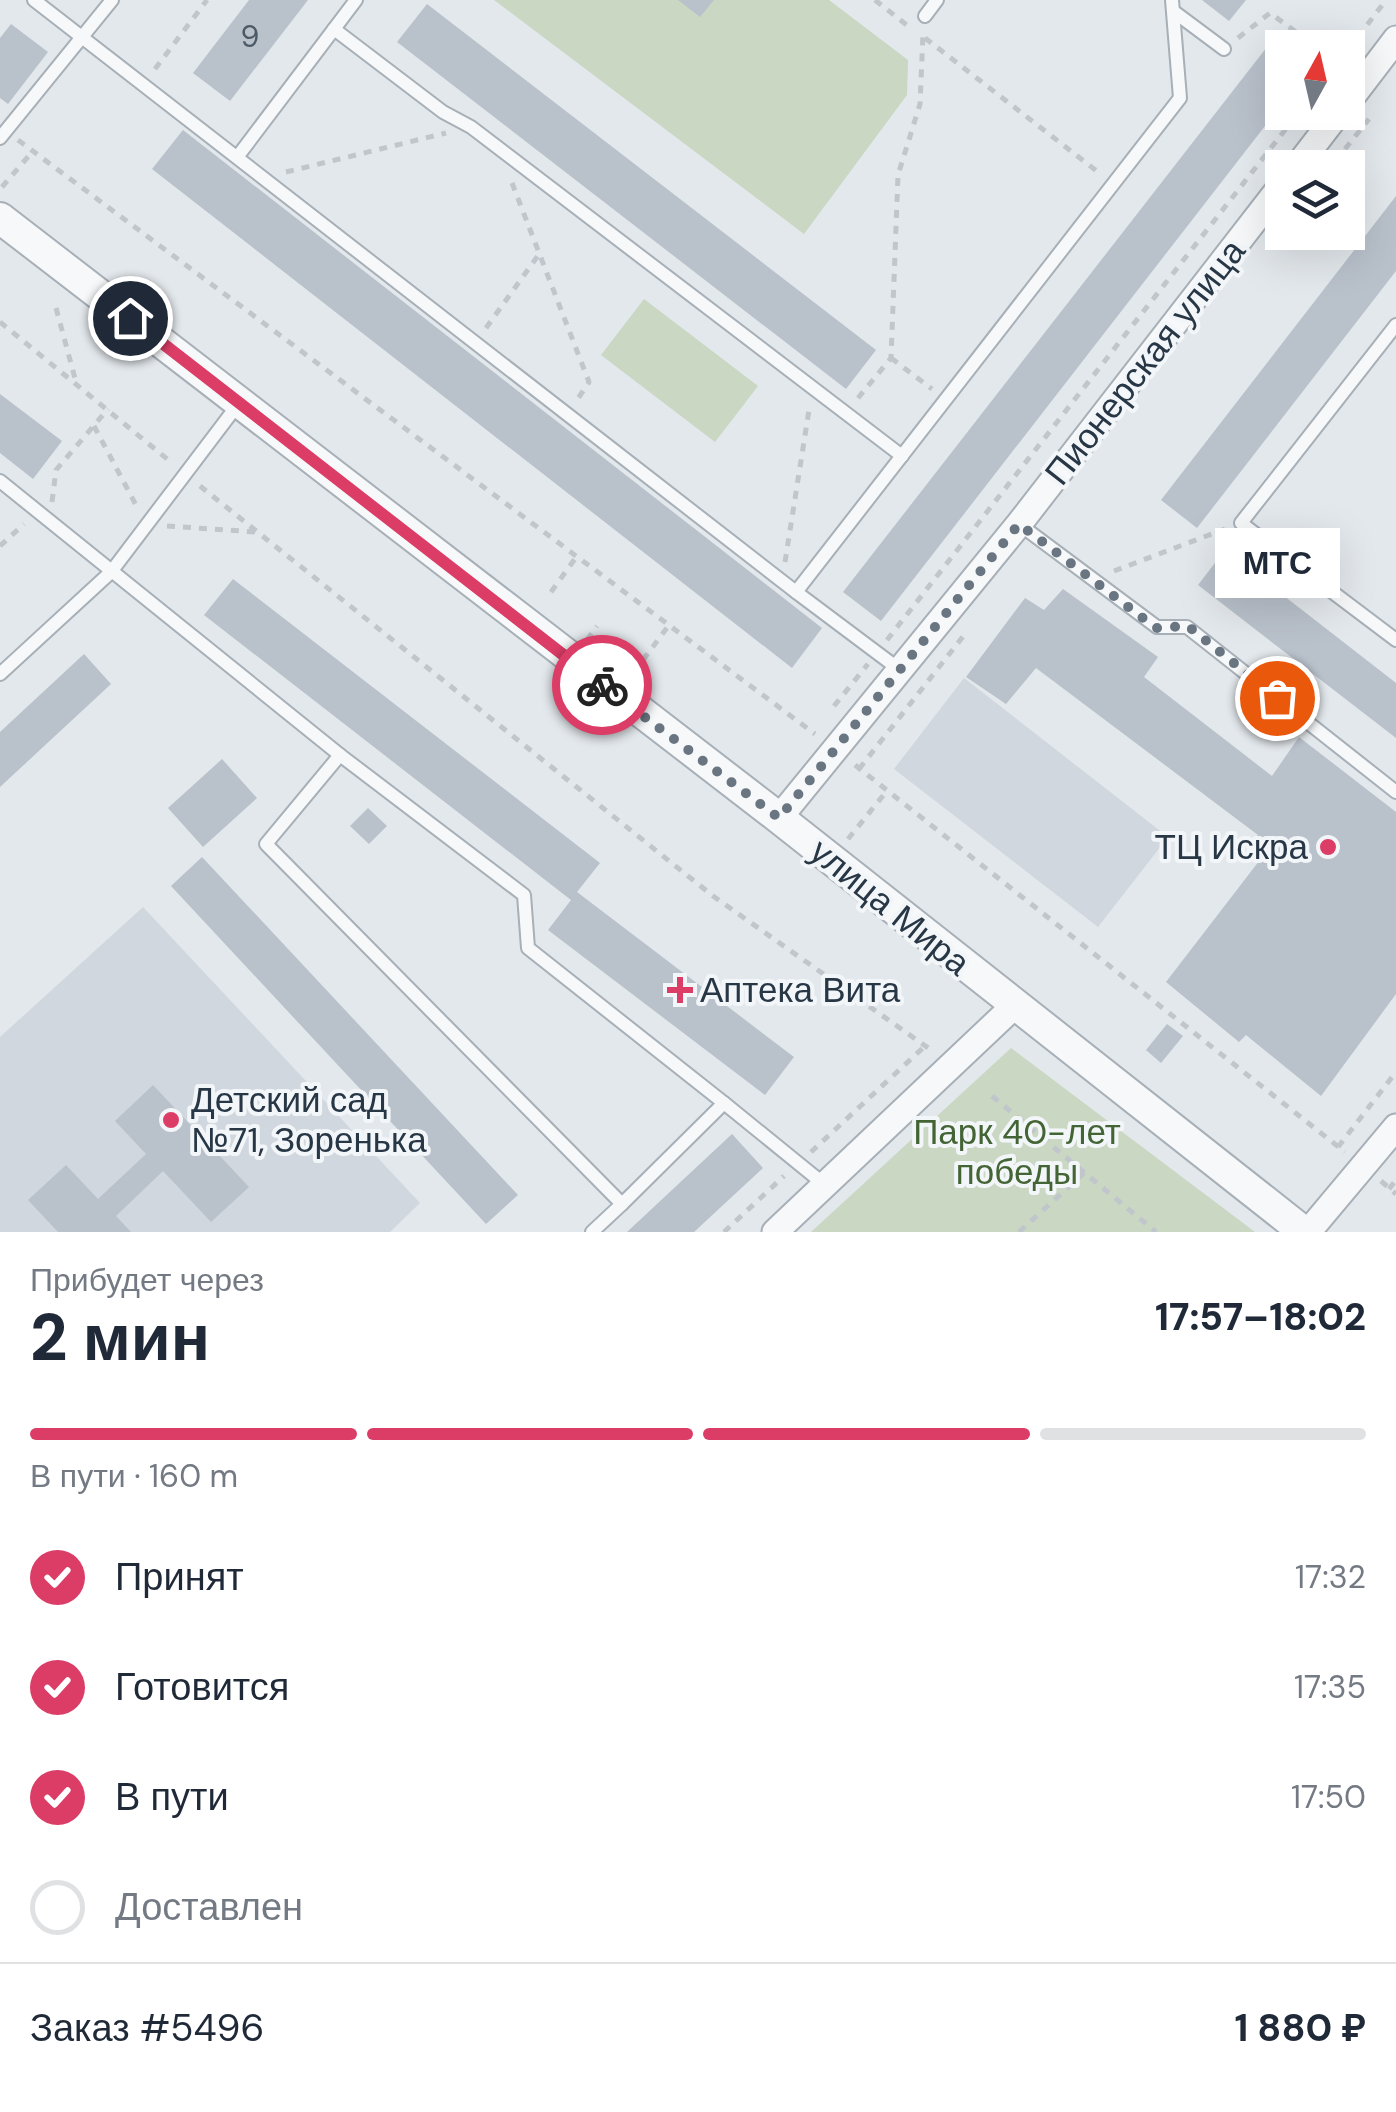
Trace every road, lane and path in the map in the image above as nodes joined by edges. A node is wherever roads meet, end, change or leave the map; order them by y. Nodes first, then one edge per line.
1 (34, 0) edge
2 (112, 0) edge
3 (208, 0) edge
4 (356, 0) edge
5 (874, 0) edge
6 (937, 0) edge
7 (1386, 0) edge
8 (1172, 5) edge
9 (924, 16) joint
10 (334, 29) junction
11 (1293, 30) edge
12 (1363, 30) edge
13 (84, 37) junction
14 (923, 37) junction
15 (1224, 50) joint
16 (1393, 50) edge
17 (1365, 82) edge
18 (144, 84) junction
19 (1374, 112) dead end
20 (471, 127) junction
21 (1284, 130) edge
22 (1325, 130) edge
23 (3, 134) edge
24 (498, 148) junction
25 (33, 150) junction
26 (1310, 150) edge
27 (1345, 150) edge
28 (238, 156) junction
29 (264, 178) junction
30 (1114, 184) junction
31 (2, 187) edge
32 (1265, 207) edge
33 (0, 218) edge
34 (540, 253) junction
35 (56, 308) dead end
36 (0, 322) edge
37 (1396, 325) edge
38 (476, 342) junction
39 (891, 358) junction
40 (76, 382) junction
41 (813, 387) junction
42 (946, 400) junction
43 (239, 403) junction
44 (108, 409) junction
45 (846, 412) junction
46 (568, 414) junction
47 (94, 426) junction
48 (902, 456) junction
49 (185, 474) junction
50 (0, 481) edge
51 (43, 517) junction
52 (1242, 522) junction
53 (1019, 524) junction
54 (146, 525) junction
55 (257, 532) junction
56 (0, 546) edge
57 (577, 556) junction
58 (110, 572) junction
59 (1093, 579) junction
60 (782, 581) junction
61 (551, 592) dead end
62 (796, 592) junction
63 (669, 625) junction
64 (1396, 640) edge
65 (877, 653) junction
66 (642, 660) dead end
67 (900, 670) junction
68 (0, 674) edge
69 (814, 732) junction
70 (836, 749) junction
71 (340, 755) junction
72 (886, 792) junction
73 (1396, 792) edge
74 (779, 818) junction
75 (848, 839) dead end
76 (1014, 1006) junction
77 (925, 1046) junction
78 (953, 1065) junction
79 (1396, 1072) edge
80 (992, 1096) dead end
81 (724, 1103) junction
82 (1396, 1127) edge
83 (1338, 1146) junction
84 (1347, 1154) dead end
85 (798, 1163) junction
86 (1084, 1172) junction
87 (1396, 1180) edge
88 (1381, 1182) dead end
89 (825, 1185) junction
90 (1390, 1189) junction
91 (1396, 1194) edge
92 (622, 1204) junction
93 (592, 1232) edge
94 (724, 1232) edge
95 (775, 1232) edge
96 (1019, 1232) edge
97 (1156, 1232) edge
98 (1306, 1232) edge

1 - 13 lane
2 - 13 lane
3 - 18 path
4 - 10 lane
5 - 14 path
6 - 9 lane
7 - 12 path
8 - 15 lane
8 - 30 lane
9 - 14 path
10 - 20 lane
10 - 28 lane
11 - 15 path
13 - 18 lane
13 - 23 lane
14 - 30 path
14 - 39 path
16 - 17 street
18 - 28 lane
19 - 27 path
20 - 24 lane
20 - 29 path
21 - 65 path
22 - 26 street
23 - 25 path
24 - 34 path
24 - 41 lane
25 - 31 path
25 - 57 path
28 - 29 lane
29 - 38 lane
30 - 42 lane
32 - 53 street, Пионерская улица
33 - 43 street, улица Мира
34 - 38 path
34 - 46 path
35 - 40 path
36 - 40 path
37 - 52 lane
38 - 46 lane
39 - 42 path
39 - 45 path
40 - 44 path
41 - 45 lane
41 - 60 path
42 - 48 lane
43 - 49 lane
43 - 74 street, улица Мира
44 - 47 path
44 - 49 path
45 - 48 lane
46 - 60 lane
47 - 51 path
47 - 54 path
48 - 62 lane
49 - 54 lane
49 - 55 path
50 - 51 lane
51 - 56 path
51 - 58 lane
52 - 59 path
52 - 64 lane
53 - 59 lane
53 - 67 street, Пионерская улица
54 - 55 path
54 - 58 lane
55 - 77 path
57 - 61 path
57 - 63 path
58 - 68 lane
58 - 71 lane
59 - 73 lane
60 - 62 lane
62 - 65 lane
63 - 66 path
63 - 69 path
65 - 67 lane
65 - 69 path
67 - 70 street, Пионерская улица
69 - 70 path
70 - 72 path
70 - 74 street, Пионерская улица
71 - 81 lane
71 - 92 lane
72 - 75 path
72 - 83 path
74 - 76 street, улица Мира
76 - 78 street
76 - 98 street, улица Мира
77 - 78 path
77 - 85 path
78 - 89 street
79 - 83 path
80 - 86 path
81 - 85 lane
81 - 92 lane
82 - 98 street
83 - 84 path
85 - 89 lane
85 - 94 path
86 - 96 path
86 - 97 path
87 - 90 path
88 - 90 path
89 - 95 street
90 - 91 path
92 - 93 lane

